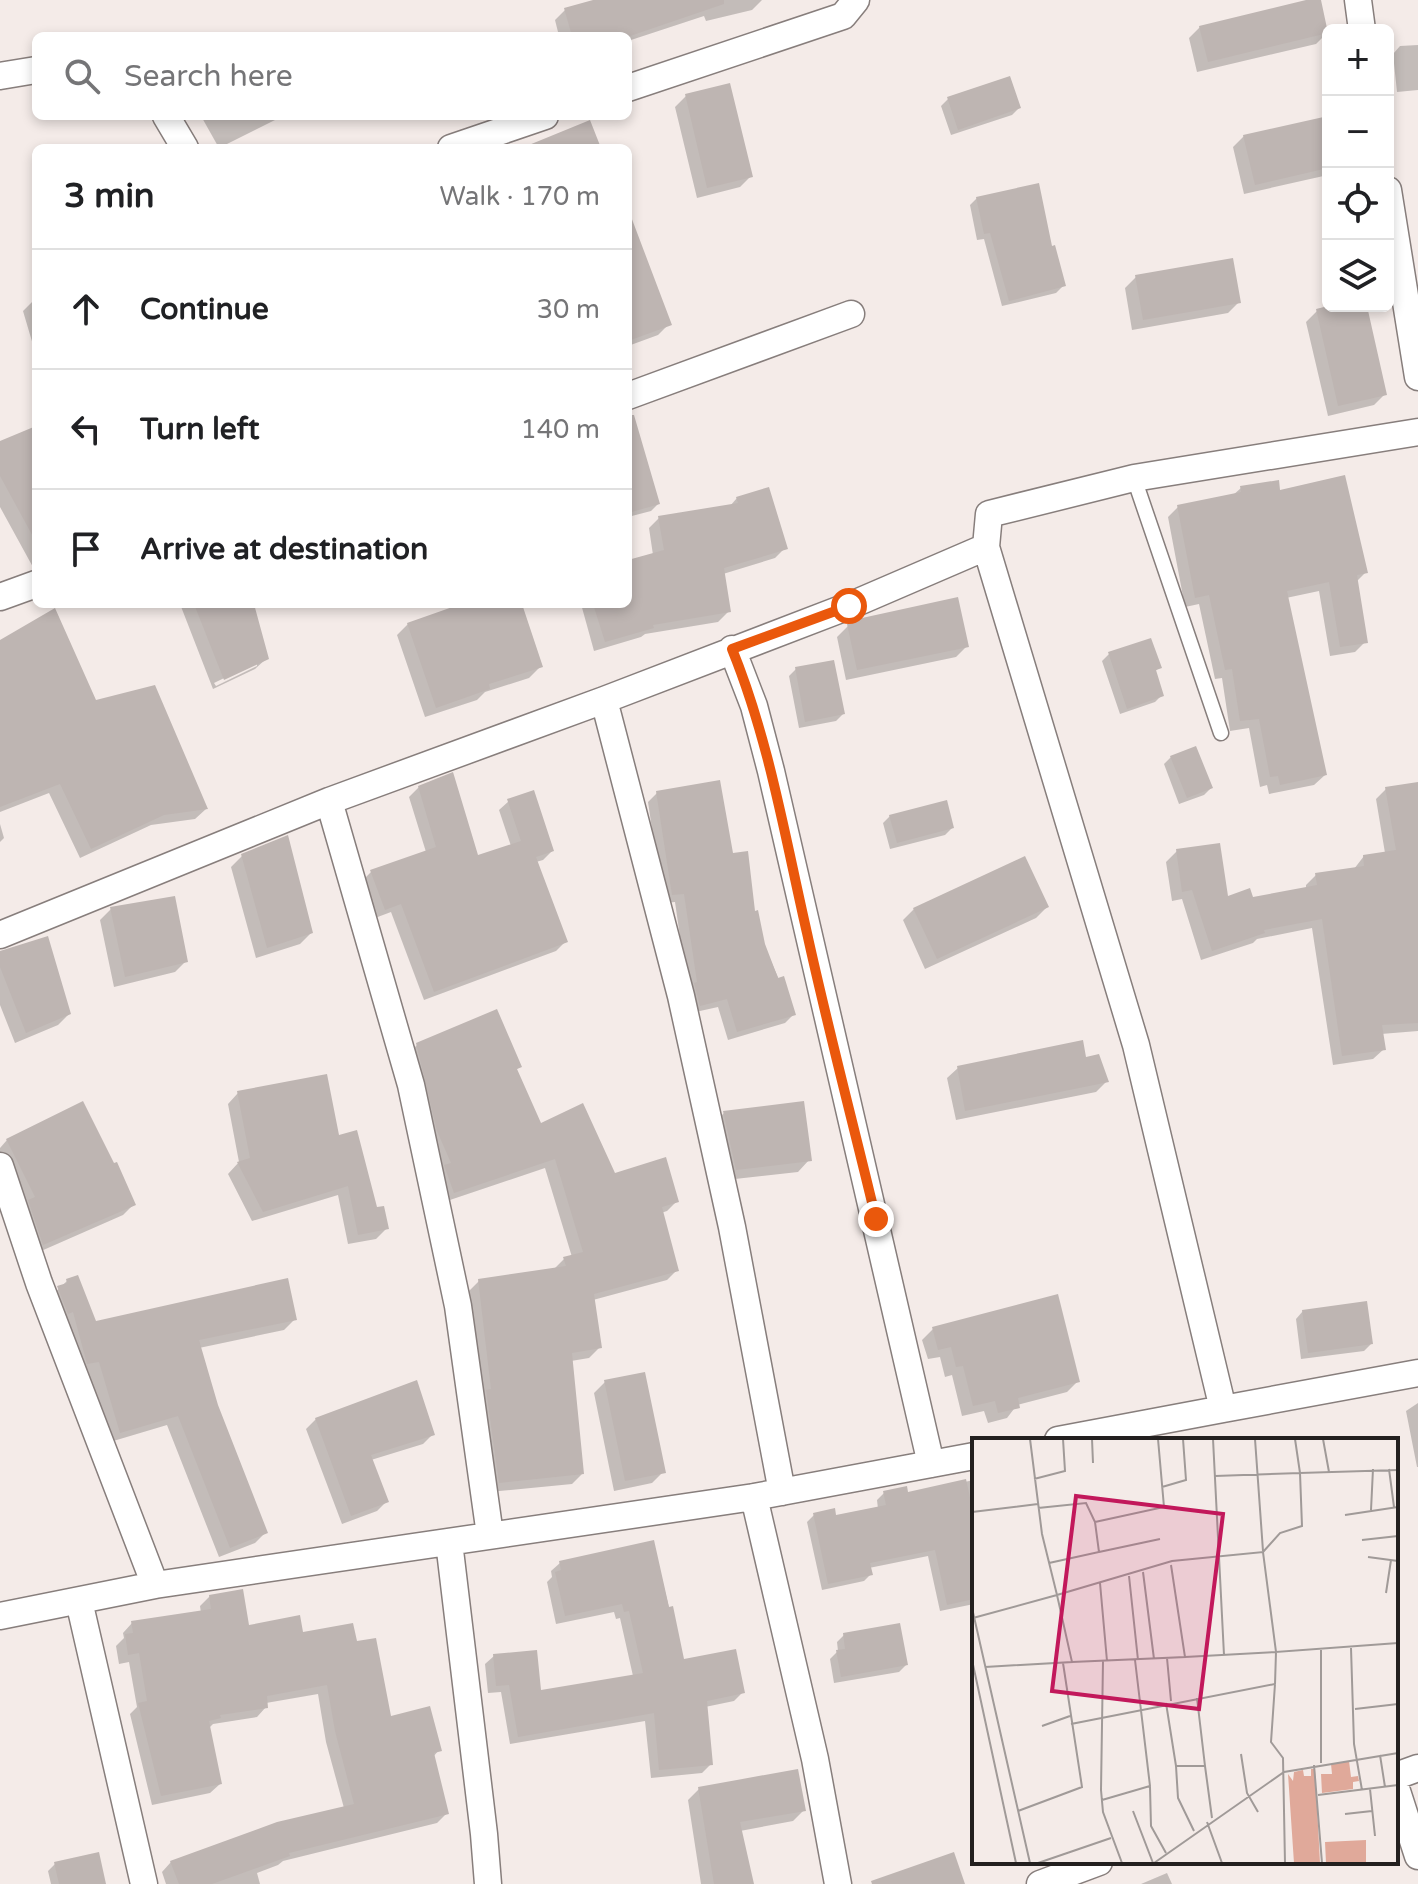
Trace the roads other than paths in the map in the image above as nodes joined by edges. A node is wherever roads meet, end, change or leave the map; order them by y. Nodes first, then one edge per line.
1 (856, 0) edge
2 (1358, 0) edge
3 (1361, 24) edge
4 (32, 71) edge
5 (0, 76) edge
6 (632, 87) edge
7 (168, 120) edge
8 (533, 120) edge
9 (183, 144) edge
10 (463, 144) edge
11 (1394, 227) edge
12 (851, 314) dead end
13 (1418, 377) edge
14 (632, 395) edge
15 (1418, 432) edge
16 (1134, 478) junction
17 (986, 547) junction
18 (32, 585) edge
19 (0, 597) edge
20 (732, 649) junction
21 (604, 700) junction
22 (1221, 733) dead end
23 (329, 801) junction
24 (0, 935) edge
25 (0, 1166) edge
26 (1418, 1373) edge
27 (1223, 1409) junction
28 (1069, 1438) edge
29 (972, 1456) edge
30 (931, 1464) junction
31 (782, 1492) junction
32 (754, 1497) junction
33 (490, 1535) junction
34 (449, 1542) junction
35 (155, 1585) junction
36 (79, 1601) junction
37 (0, 1616) edge
38 (1418, 1768) edge
39 (1398, 1775) edge
40 (1398, 1794) edge
41 (1418, 1856) edge
42 (1096, 1864) edge
43 (1103, 1864) edge
44 (144, 1884) edge
45 (488, 1884) edge
46 (838, 1884) edge
47 (1040, 1884) edge
48 (1111, 1884) edge

1 - 6 street
2 - 3 street
4 - 5 street
7 - 9 street
8 - 10 street
11 - 13 street
12 - 14 street
15 - 16 street
16 - 17 street
16 - 22 lane
17 - 20 street
17 - 27 street
18 - 19 street
20 - 21 street
20 - 30 street
21 - 23 street
21 - 31 street
23 - 24 street
23 - 33 street
25 - 35 street
26 - 27 street
27 - 28 street
29 - 30 street
30 - 31 street
31 - 32 street
32 - 33 street
32 - 46 street
33 - 34 street
34 - 35 street
34 - 45 street
35 - 36 street
36 - 37 street
36 - 44 street
38 - 39 street
40 - 41 street
42 - 47 street
43 - 48 street

